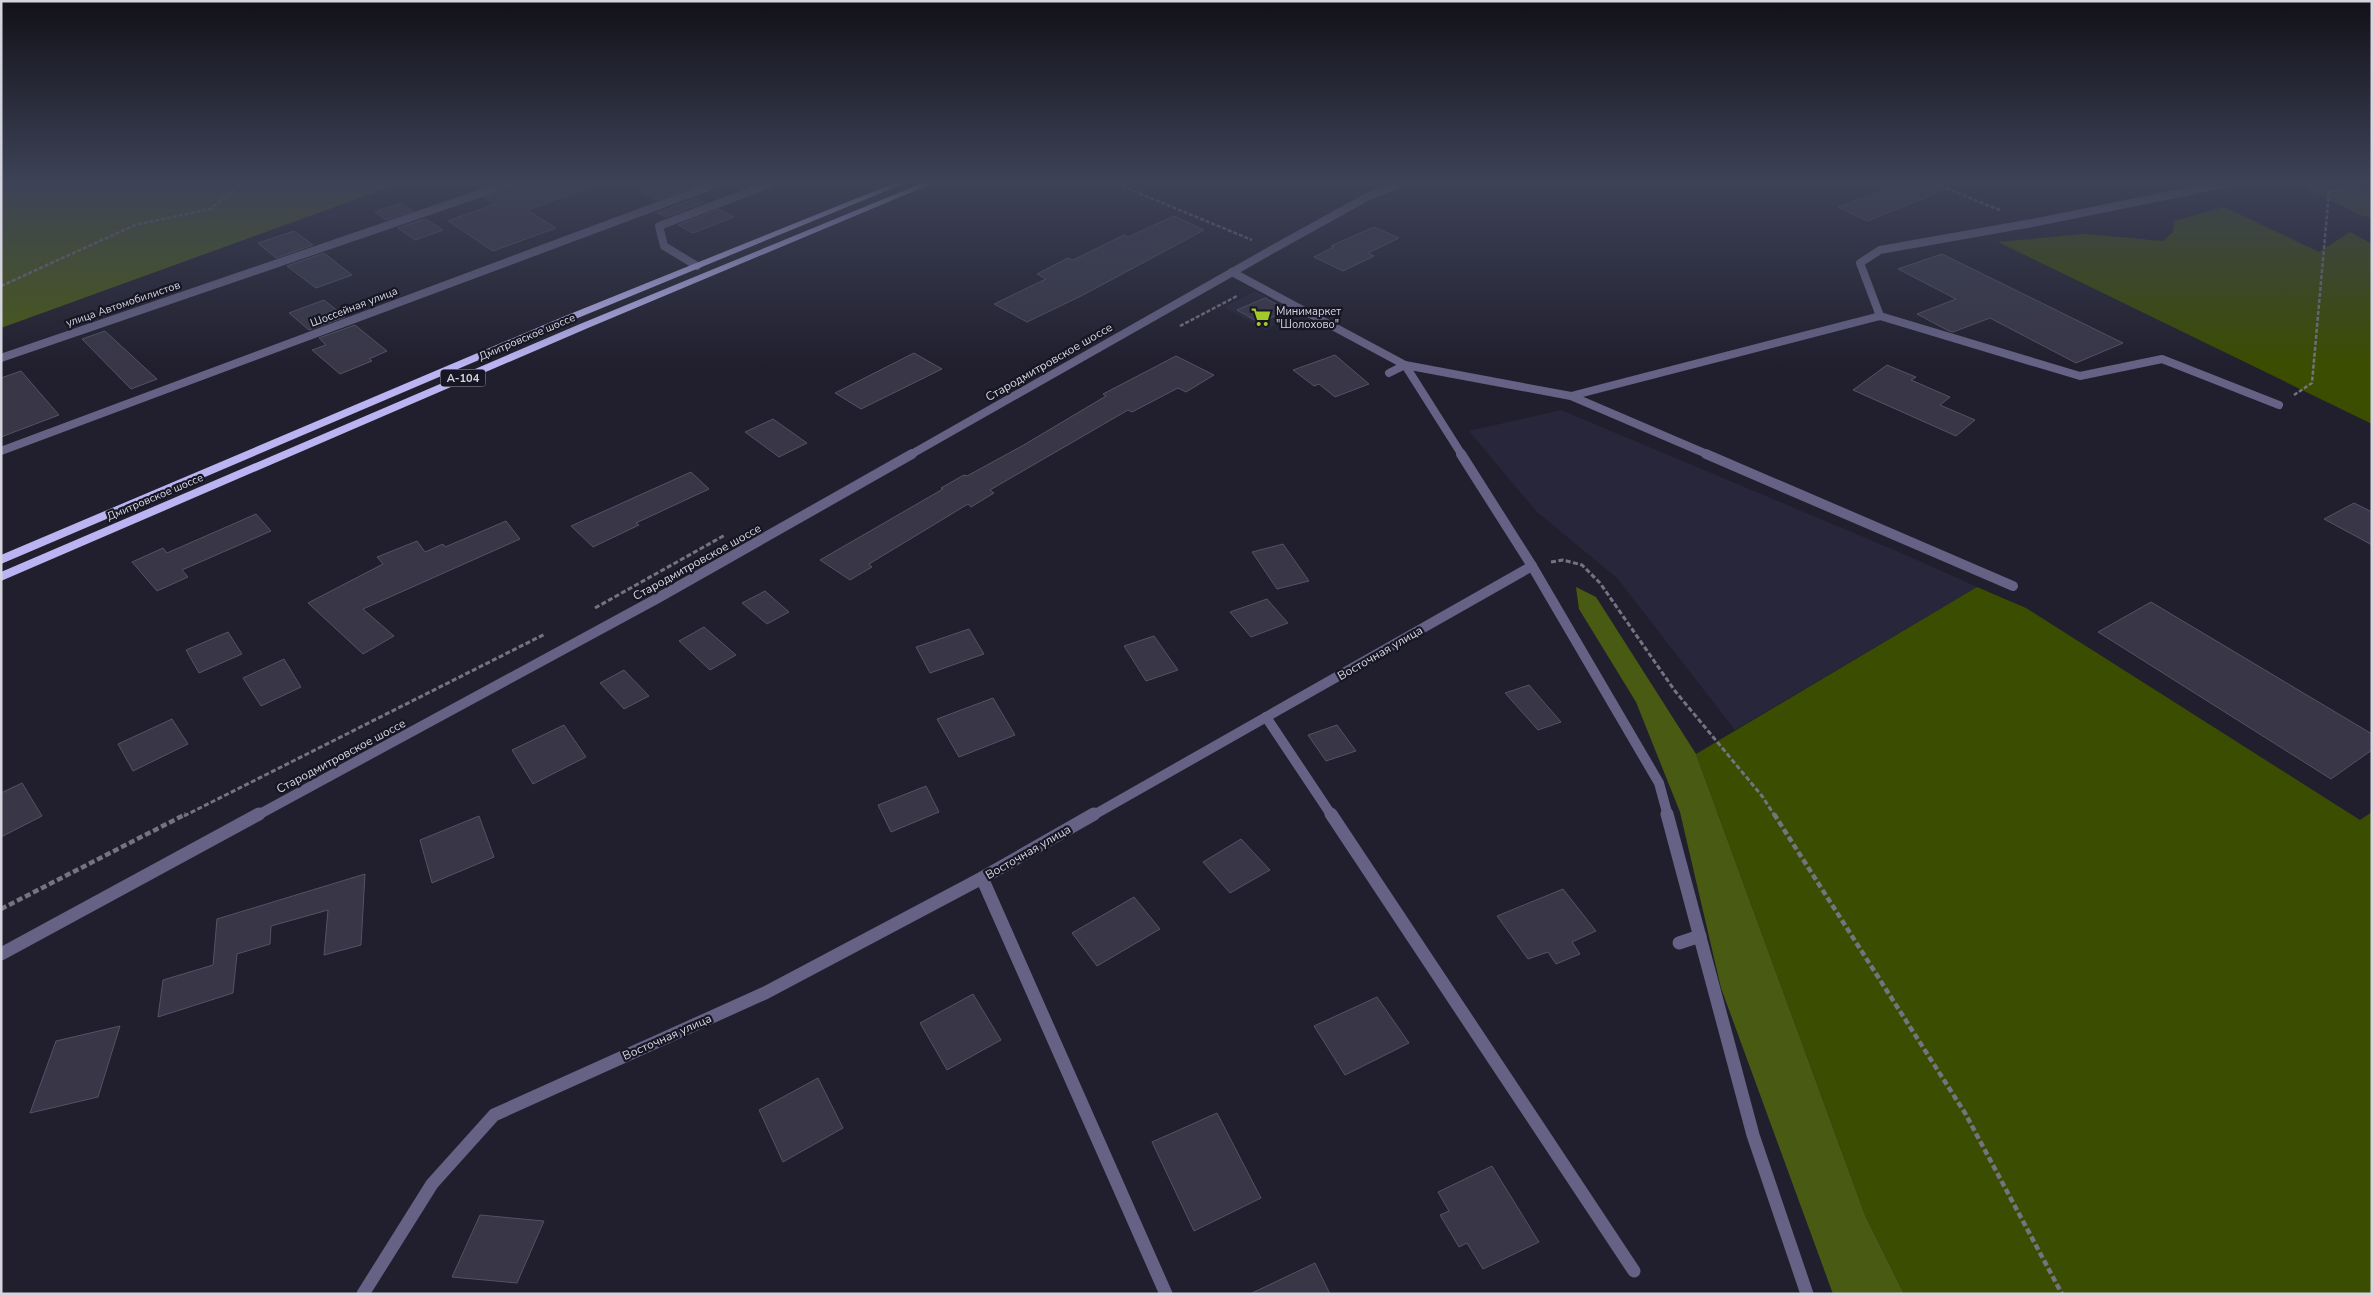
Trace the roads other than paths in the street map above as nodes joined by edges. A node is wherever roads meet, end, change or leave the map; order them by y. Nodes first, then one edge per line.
1 (332, 244) edge
2 (554, 244) edge
3 (664, 244) edge
4 (750, 244) edge
5 (781, 244) edge
6 (1281, 244) edge
7 (1911, 244) edge
8 (697, 266) junction
9 (1232, 272) junction
10 (1880, 316) junction
11 (1, 358) edge
12 (1405, 365) junction
13 (1389, 373) dead end
14 (1571, 396) junction
15 (2279, 405) road end
16 (1, 451) edge
17 (1, 560) edge
18 (1532, 566) junction
19 (1, 577) edge
20 (2012, 586) dead end
21 (1266, 717) junction
22 (982, 878) junction
23 (1700, 936) junction
24 (1679, 943) dead end
25 (1, 954) edge
26 (1634, 1271) dead end
27 (362, 1294) edge
28 (1166, 1294) edge
29 (1806, 1294) edge

1 - 11 street, улица Автомобилистов
2 - 16 street, Шоссейная улица
3 - 8 street
4 - 8 highway, Дмитровское шоссе / А-104
5 - 19 highway, Дмитровское шоссе / А-104
6 - 9 street, Стародмитровское шоссе
7 - 10 street
8 - 17 highway, Дмитровское шоссе / А-104
9 - 12 street
9 - 25 street, Стародмитровское шоссе
10 - 14 street
10 - 15 street
12 - 13 street
12 - 14 street
12 - 18 street
14 - 20 street
18 - 21 street, Восточная улица
18 - 23 street
21 - 22 street, Восточная улица
21 - 26 street
22 - 27 street, Восточная улица
22 - 28 street
23 - 24 street
23 - 29 street

